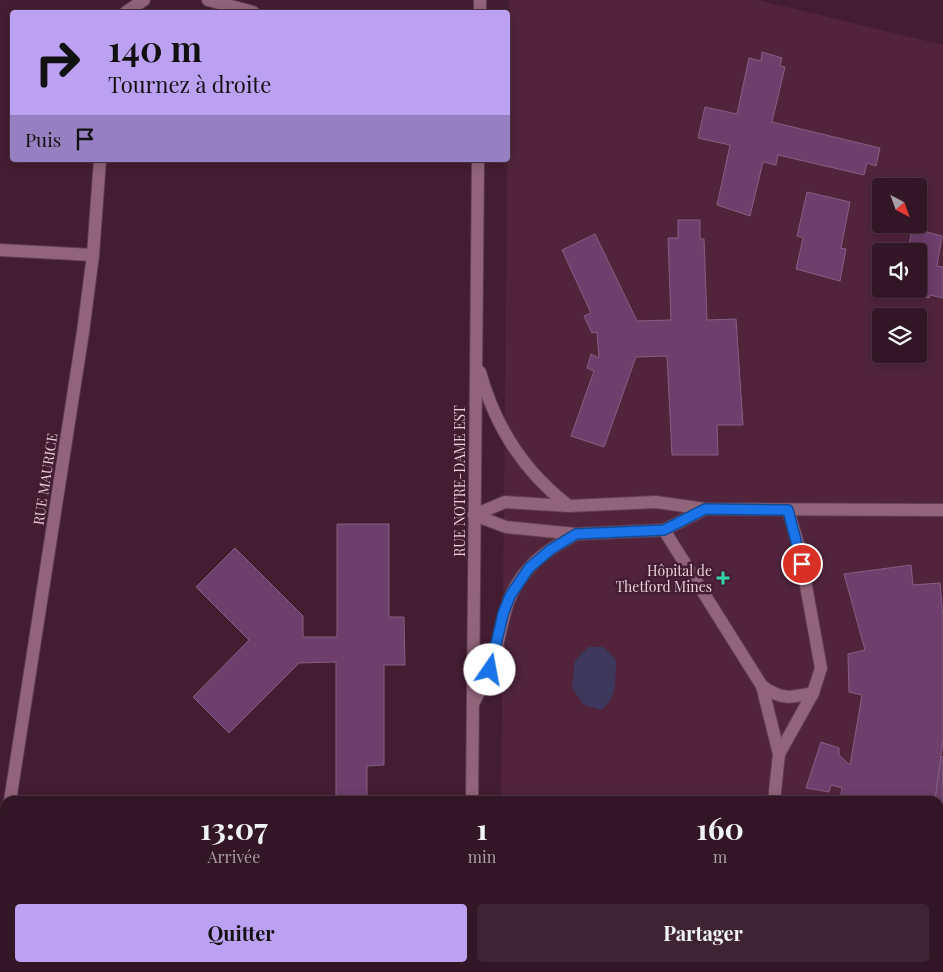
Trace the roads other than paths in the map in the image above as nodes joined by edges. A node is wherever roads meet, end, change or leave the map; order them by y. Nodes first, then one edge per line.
1 (144, 0) edge
2 (208, 0) edge
3 (129, 10) edge
4 (246, 10) edge
5 (100, 162) edge
6 (478, 162) edge
7 (0, 250) edge
8 (93, 255) junction
9 (475, 356) junction
10 (569, 506) junction
11 (705, 509) junction
12 (788, 510) junction
13 (943, 510) edge
14 (474, 515) junction
15 (664, 530) junction
16 (576, 534) junction
17 (762, 686) junction
18 (813, 693) junction
19 (473, 704) junction
20 (779, 754) junction
21 (11, 796) edge
22 (472, 796) edge
23 (775, 796) edge

1 - 3 street
2 - 4 street
5 - 8 street, RUE MAURICE
6 - 9 street, RUE NOTRE-DAME EST
7 - 8 street
8 - 21 street, RUE MAURICE
9 - 10 street
9 - 14 street, RUE NOTRE-DAME EST
10 - 11 street
10 - 14 street
11 - 12 street
11 - 15 street
12 - 13 street
12 - 18 street
14 - 16 street
14 - 19 street, RUE NOTRE-DAME EST
15 - 16 street
15 - 17 street
16 - 19 street
17 - 18 street
17 - 20 street
18 - 20 street
19 - 22 street, RUE NOTRE-DAME EST
20 - 23 street

